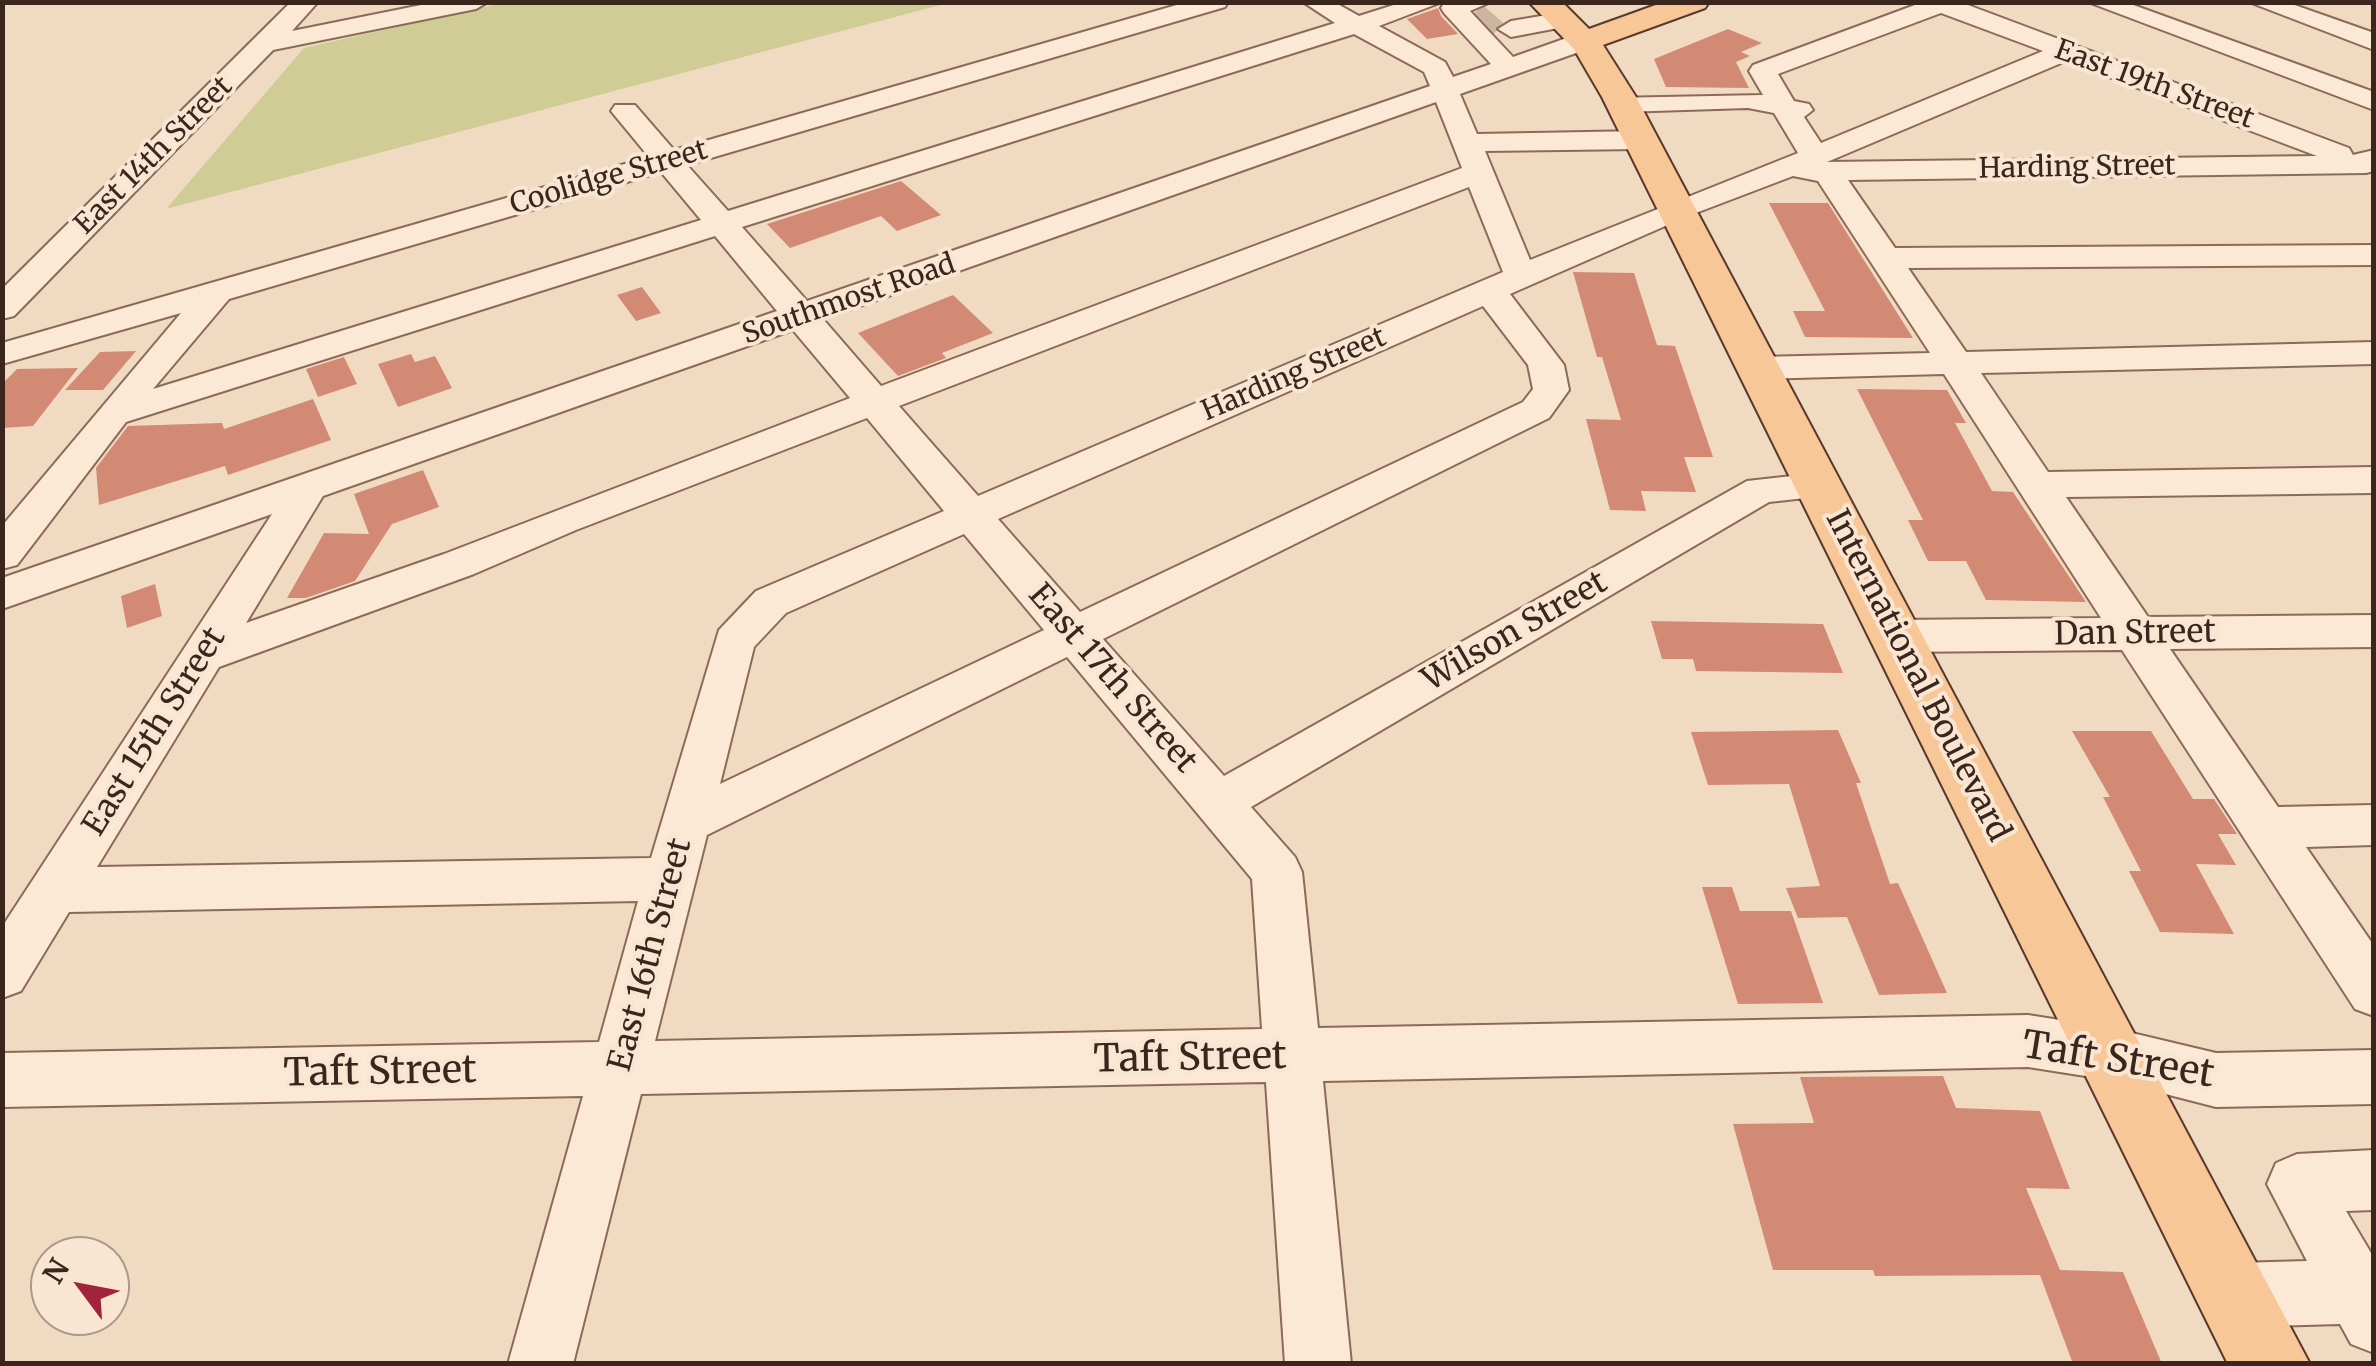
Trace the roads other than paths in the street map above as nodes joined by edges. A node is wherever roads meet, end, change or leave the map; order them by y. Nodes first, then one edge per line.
1 (306, 2) edge
2 (476, 2) edge
3 (1216, 2) edge
4 (1315, 2) edge
5 (1414, 2) edge
6 (1430, 2) edge
7 (2100, 2) edge
8 (2261, 2) edge
9 (1691, 3) edge
10 (1942, 3) edge
11 (1361, 14) edge
12 (1564, 21) edge
13 (1494, 28) edge
14 (2374, 42) edge
15 (265, 44) junction
16 (2064, 52) junction
17 (1448, 90) junction
18 (1778, 102) junction
19 (2374, 102) edge
20 (626, 111) dead end
21 (1632, 122) junction
22 (1859, 138) junction
23 (1474, 158) junction
24 (670, 160) junction
25 (2371, 163) edge
26 (1821, 164) junction
27 (1677, 209) junction
28 (724, 224) junction
29 (2374, 254) edge
30 (1884, 258) junction
31 (1505, 284) junction
32 (217, 292) junction
33 (2, 308) edge
34 (800, 316) junction
35 (2374, 353) edge
36 (2, 354) edge
37 (1952, 363) junction
38 (1758, 368) junction
39 (874, 402) junction
40 (113, 414) junction
41 (2374, 480) edge
42 (2033, 485) junction
43 (1819, 486) junction
44 (308, 489) junction
45 (972, 515) junction
46 (2, 555) edge
47 (812, 584) joint
48 (2, 594) edge
49 (2374, 632) edge
50 (1073, 634) junction
51 (2133, 634) junction
52 (1896, 636) junction
53 (204, 655) junction
54 (1218, 803) junction
55 (687, 822) junction
56 (2374, 825) edge
57 (2264, 828) junction
58 (673, 879) junction
59 (56, 890) junction
60 (2, 974) edge
61 (2374, 992) edge
62 (2111, 1054) junction
63 (1294, 1058) junction
64 (620, 1069) junction
65 (2374, 1076) edge
66 (2, 1080) edge
67 (2374, 1180) edge
68 (2235, 1295) junction
69 (2368, 1301) edge
70 (540, 1364) edge
71 (1318, 1364) edge
72 (2270, 1364) edge

1 - 15 street, East 14th Street
2 - 15 street
3 - 24 street, Coolidge Street
4 - 11 street
5 - 11 street
6 - 11 street
7 - 19 street
8 - 14 street
9 - 12 main road, Southmost Road
10 - 16 street, East 19th Street
10 - 18 street
11 - 17 street
11 - 28 street
12 - 13 street, Southmost Road
12 - 21 main road, International Boulevard
13 - 17 street, Southmost Road
15 - 33 street, East 14th Street
16 - 22 street, Harding Street
16 - 25 street, East 19th Street
17 - 23 street
17 - 34 street, Southmost Road
18 - 21 street
18 - 22 street
18 - 26 street
20 - 24 street, East 17th Street
21 - 23 street
21 - 27 main road, International Boulevard
22 - 26 street, Harding Street
23 - 31 street
23 - 39 street
24 - 28 street, East 17th Street
24 - 32 street, Coolidge Street
25 - 26 street, Harding Street
26 - 27 street, Harding Street
26 - 30 street
27 - 31 street, Harding Street
27 - 38 main road, International Boulevard
28 - 34 street, East 17th Street
28 - 40 street
29 - 30 street
30 - 37 street
31 - 45 street, Harding Street
31 - 50 street
32 - 36 street, Coolidge Street
32 - 40 street
34 - 39 street, East 17th Street
34 - 44 street, Southmost Road
35 - 37 street
37 - 38 street
37 - 42 street
38 - 43 main road, International Boulevard
39 - 45 street, East 17th Street
39 - 53 street
40 - 46 street
41 - 42 street
42 - 51 street
43 - 52 main road, International Boulevard
43 - 54 street, Wilson Street
44 - 48 street, Southmost Road
44 - 53 street, East 15th Street
45 - 47 street, Harding Street
45 - 50 street, East 17th Street
47 - 55 street, East 16th Street
49 - 51 street, Dan Street
50 - 54 street, East 17th Street
50 - 55 street
51 - 52 street, Dan Street
51 - 57 street
52 - 62 main road, International Boulevard
53 - 59 street, East 15th Street
54 - 63 street, East 17th Street
55 - 58 street, East 16th Street
56 - 57 street
57 - 61 street
58 - 59 street
58 - 64 street, East 16th Street
59 - 60 street, East 15th Street
62 - 63 street, Taft Street
62 - 65 street, Taft Street
62 - 68 main road, International Boulevard
63 - 64 street, Taft Street
63 - 71 street, East 17th Street
64 - 66 street, Taft Street
64 - 70 street, East 16th Street
67 - 69 street
68 - 69 street
68 - 72 main road, International Boulevard

